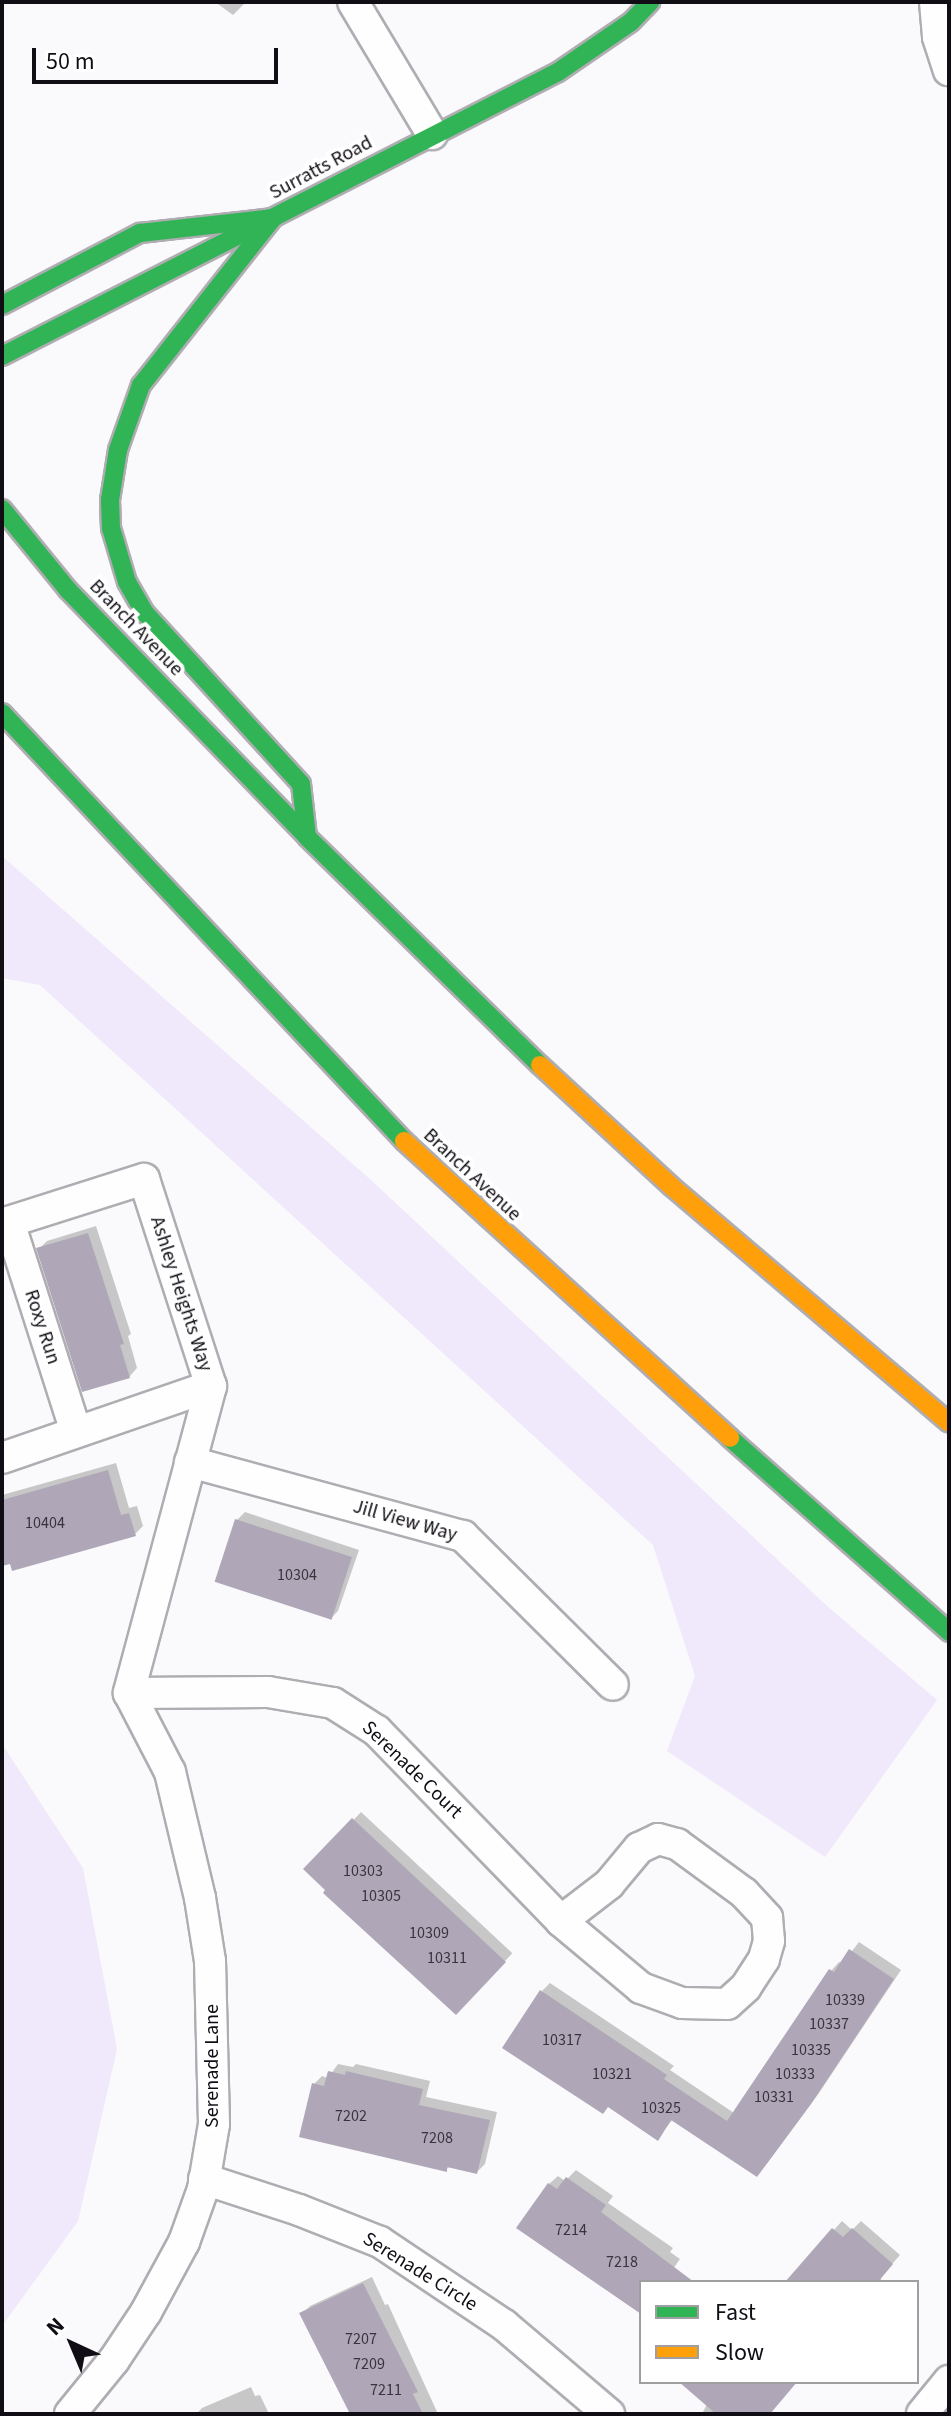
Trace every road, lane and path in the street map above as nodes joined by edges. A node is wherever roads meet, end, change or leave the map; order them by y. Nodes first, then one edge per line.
1 (353, 2) edge
2 (650, 2) edge
3 (935, 2) edge
4 (949, 70) edge
5 (432, 134) junction
6 (273, 218) junction
7 (2, 305) edge
8 (2, 356) edge
9 (2, 509) edge
10 (2, 713) edge
11 (2, 726) edge
12 (37, 751) junction
13 (307, 837) junction
14 (5, 1223) edge
15 (211, 1386) junction
16 (949, 1423) edge
17 (76, 1432) junction
18 (2, 1458) edge
19 (190, 1462) junction
20 (949, 1632) edge
21 (613, 1685) dead end
22 (129, 1693) junction
23 (561, 1921) junction
24 (204, 2179) junction
25 (949, 2381) edge
26 (70, 2414) edge
27 (609, 2414) edge
28 (922, 2414) edge

1 - 5 street
2 - 5 main road, Surratts Road
3 - 4 street
5 - 6 main road, Surratts Road
6 - 7 main road
6 - 8 main road, Surratts Road
6 - 13 main road
9 - 13 main road, Branch Avenue
10 - 12 main road, Branch Avenue
11 - 12 main road
12 - 20 main road, Branch Avenue
13 - 16 main road, Branch Avenue
14 - 15 street, Ashley Heights Way
14 - 17 street, Roxy Run
15 - 17 street
15 - 19 street, Ashley Heights Way
17 - 18 street
19 - 21 street, Jill View Way
19 - 22 street, Ashley Heights Way
22 - 23 street, Serenade Court
22 - 24 street, Serenade Lane
23 - 23 street, Serenade Court
24 - 26 street, Serenade Lane
24 - 27 street, Serenade Circle
25 - 28 street

